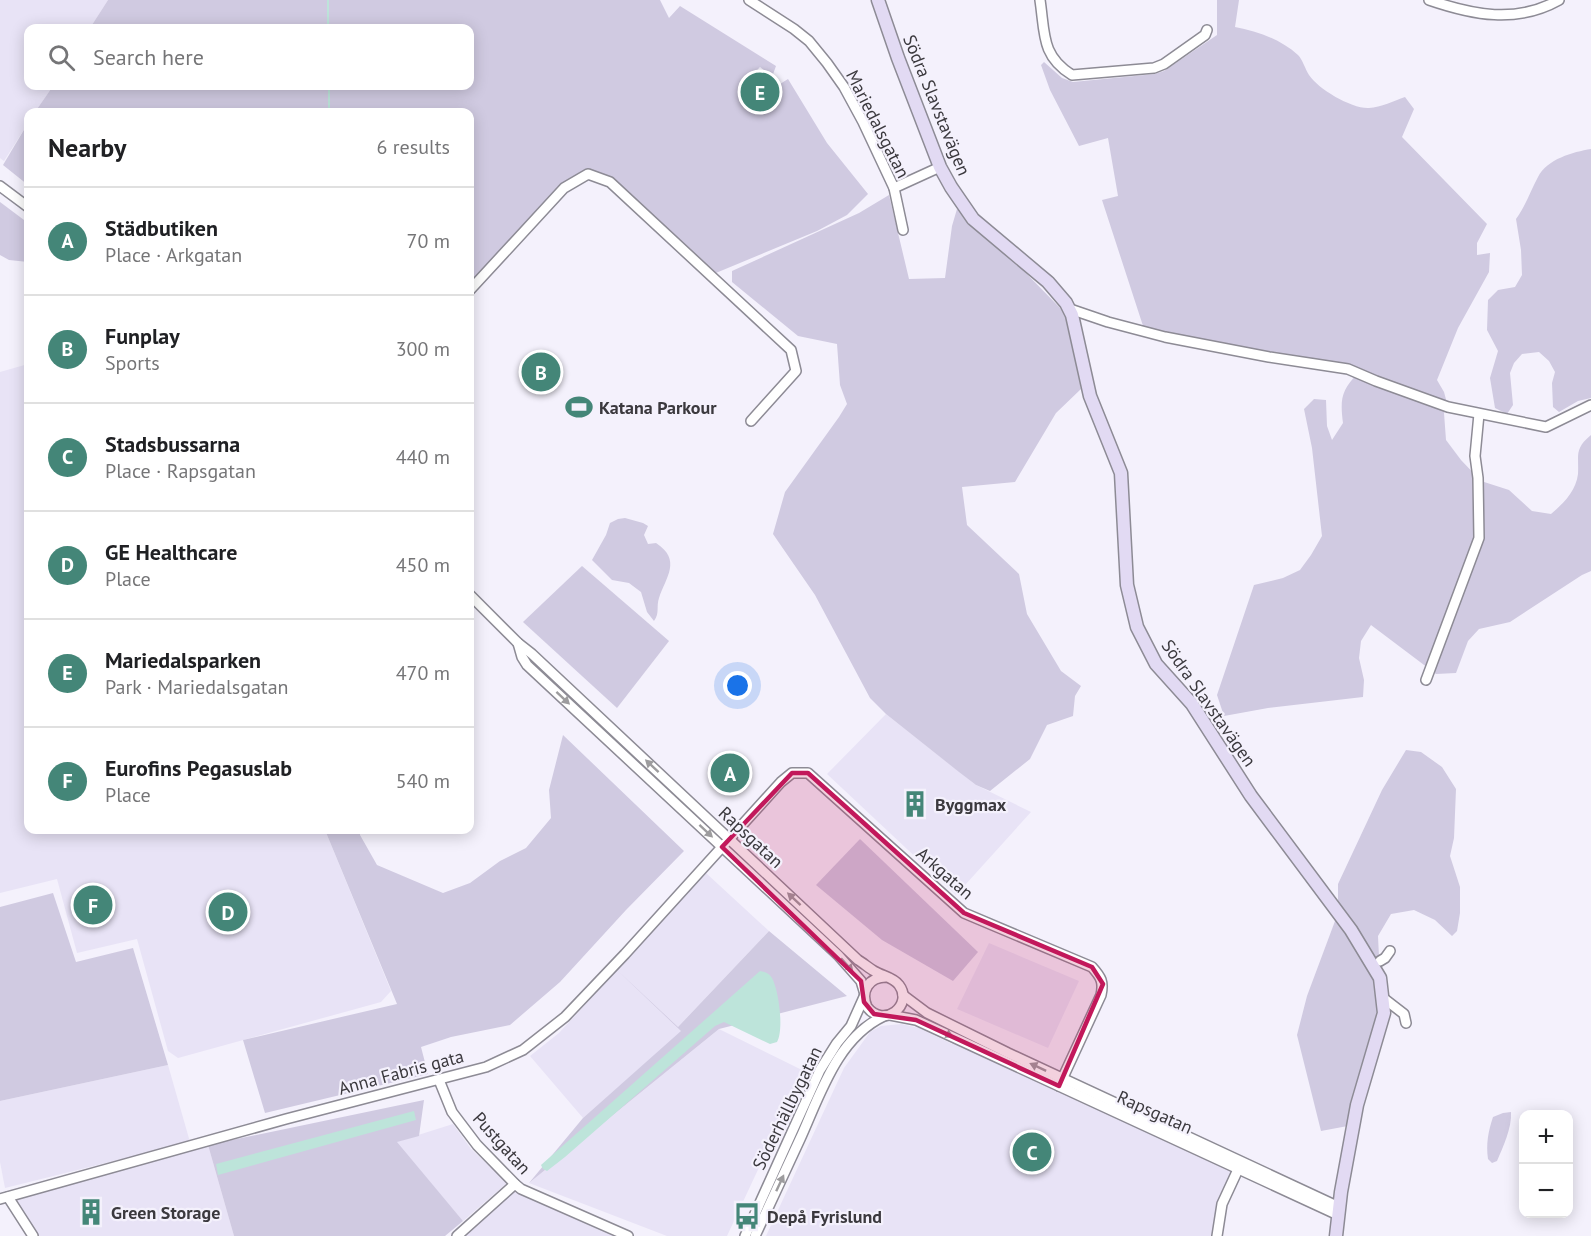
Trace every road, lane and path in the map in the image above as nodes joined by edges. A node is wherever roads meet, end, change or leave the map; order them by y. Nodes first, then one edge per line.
1 (749, 0) edge
2 (878, 0) edge
3 (1040, 0) edge
4 (1429, 0) edge
5 (1559, 0) edge
6 (1207, 30) dead end
7 (940, 167) junction
8 (0, 186) edge
9 (894, 188) junction
10 (24, 204) edge
11 (903, 230) dead end
12 (474, 286) edge
13 (1070, 309) junction
14 (1591, 405) edge
15 (1479, 414) junction
16 (751, 421) dead end
17 (474, 599) edge
18 (518, 643) junction
19 (1426, 680) dead end
20 (729, 838) junction
21 (722, 847) junction
22 (1390, 951) dead end
23 (1380, 961) dead end
24 (886, 977) junction
25 (864, 994) junction
26 (903, 994) junction
27 (1382, 997) junction
28 (1407, 1015) dead end
29 (887, 1016) junction
30 (439, 1080) junction
31 (1061, 1082) junction
32 (1240, 1165) junction
33 (515, 1184) junction
34 (4, 1198) edge
35 (1339, 1211) junction
36 (33, 1236) edge
37 (457, 1236) edge
38 (628, 1236) edge
39 (745, 1236) edge
40 (755, 1236) edge
41 (1217, 1236) edge
42 (1336, 1236) edge

1 - 9 street, Mariedalsgatan
2 - 7 street, Södra Slavstavägen
3 - 6 street
4 - 5 street
7 - 9 street
7 - 13 street, Södra Slavstavägen
8 - 10 street
9 - 11 street, Mariedalsgatan
12 - 16 street
13 - 15 street
13 - 27 street, Södra Slavstavägen
14 - 15 street
15 - 19 street
17 - 18 street, Rapsgatan
20 -> 18 street, Rapsgatan
18 -> 21 street, Rapsgatan
20 - 21 street, Anna Fabris gata
24 -> 20 street, Rapsgatan
20 - 31 street, Arkgatan
21 -> 25 street, Rapsgatan
21 - 30 street, Anna Fabris gata
22 - 23 street
24 - 25 street
24 - 26 street
25 - 29 street
25 - 39 street, Söderhällbygatan
26 - 29 street
31 -> 26 street, Rapsgatan
27 - 28 street
27 - 35 street, Södra Slavstavägen
29 -> 31 street, Rapsgatan
40 -> 29 street, Söderhällbygatan
30 - 33 street, Pustgatan
30 - 34 street, Anna Fabris gata
31 - 32 street, Rapsgatan
32 - 35 street, Rapsgatan
32 - 41 street
33 - 37 street
33 - 38 street, Pustgatan
34 - 36 street
35 - 42 street, Södra Slavstavägen

